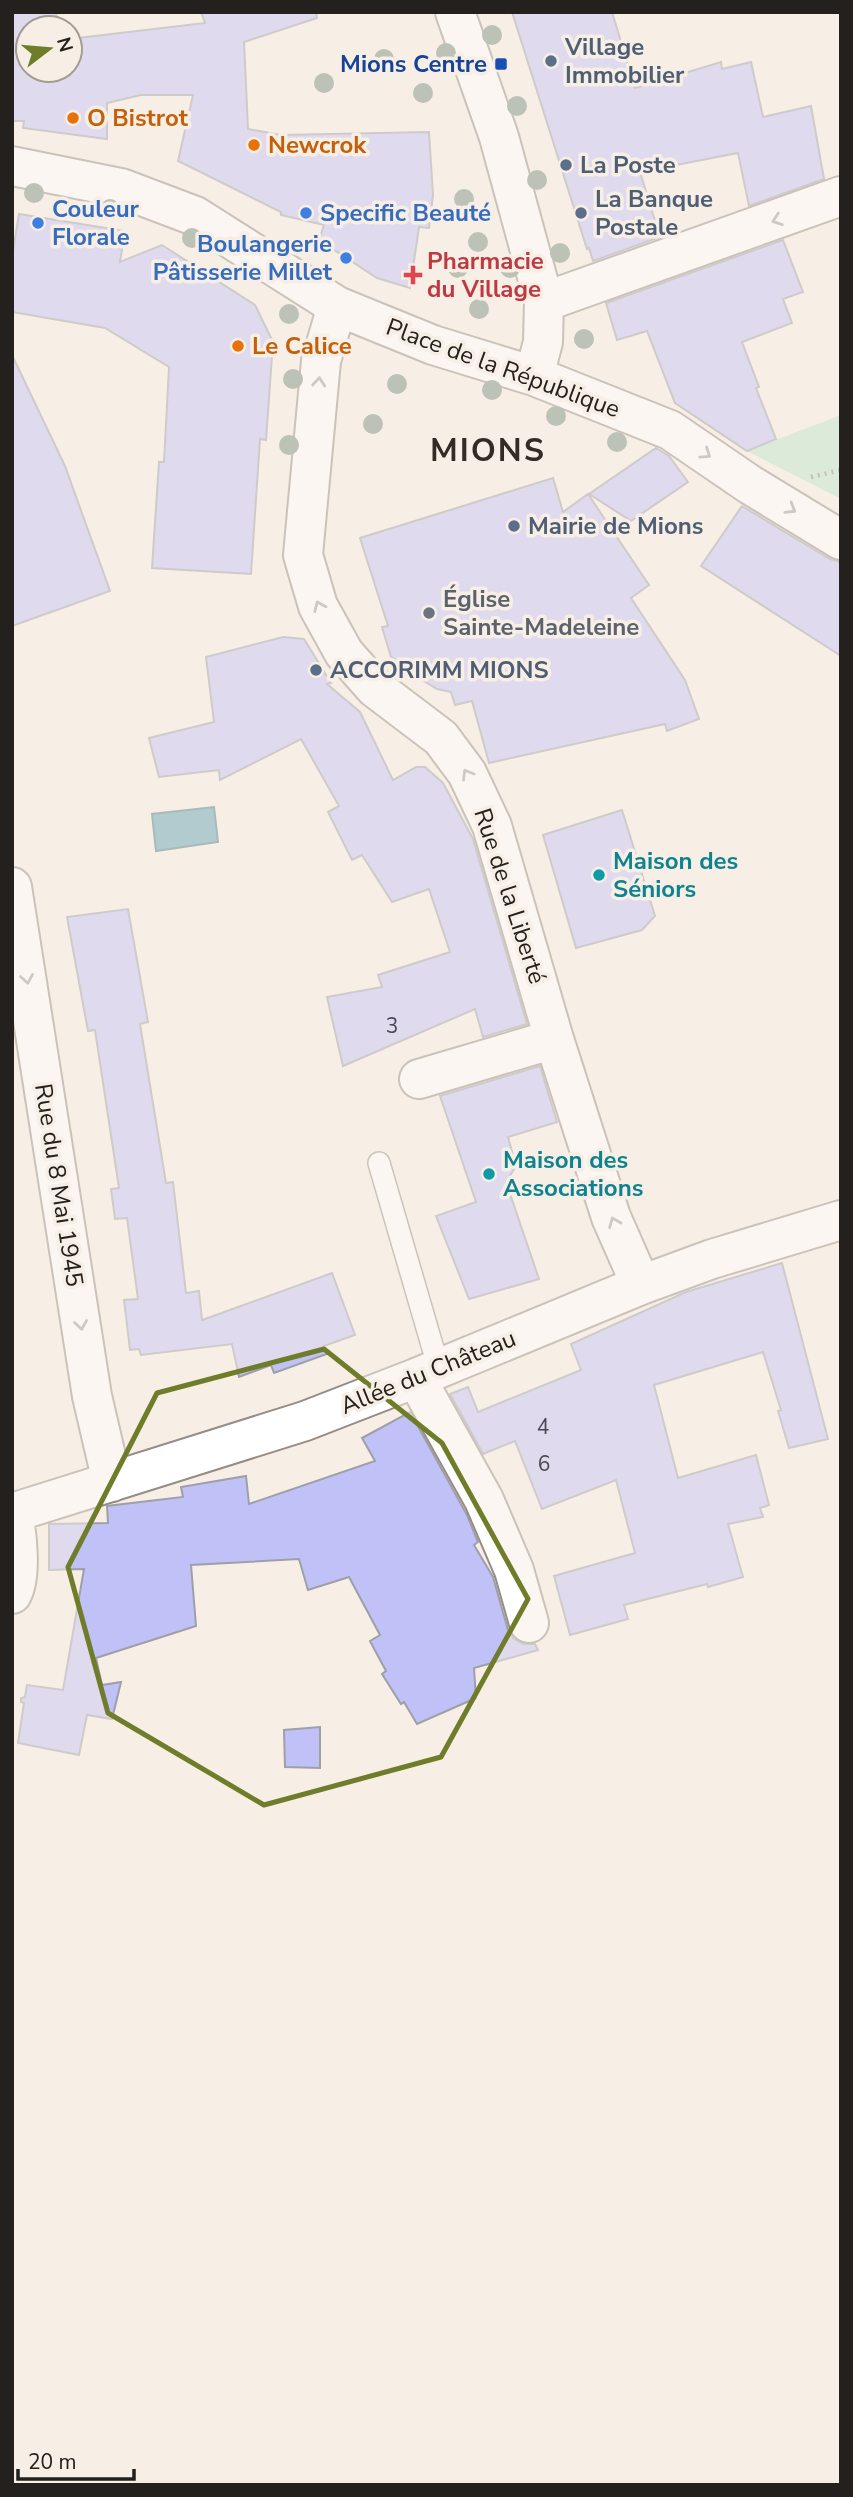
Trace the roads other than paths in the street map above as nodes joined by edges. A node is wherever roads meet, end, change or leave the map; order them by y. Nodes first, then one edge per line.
1 (455, 12) edge
2 (12, 166) edge
3 (841, 196) edge
4 (544, 302) junction
5 (337, 306) junction
6 (534, 376) junction
7 (841, 540) edge
8 (12, 887) edge
9 (554, 1039) junction
10 (419, 1079) dead end
11 (379, 1163) dead end
12 (841, 1220) edge
13 (641, 1285) junction
14 (428, 1373) junction
15 (112, 1482) junction
16 (12, 1513) edge
17 (12, 1594) edge
18 (529, 1623) dead end

1 - 4 street
2 - 5 street, Place de la République
3 -> 4 street
4 - 6 street
5 - 6 street, Place de la République
9 -> 5 street, Rue de la Liberté
6 -> 7 street, Place de la République
8 -> 15 street, Rue du 8 Mai 1945
9 - 10 street
13 -> 9 street, Rue de la Liberté
11 - 14 lane
12 - 13 street, Allée du Château
13 - 14 street, Allée du Château
14 - 15 street, Allée du Château
14 - 18 street
15 - 16 street, Allée du Château
16 - 17 street

